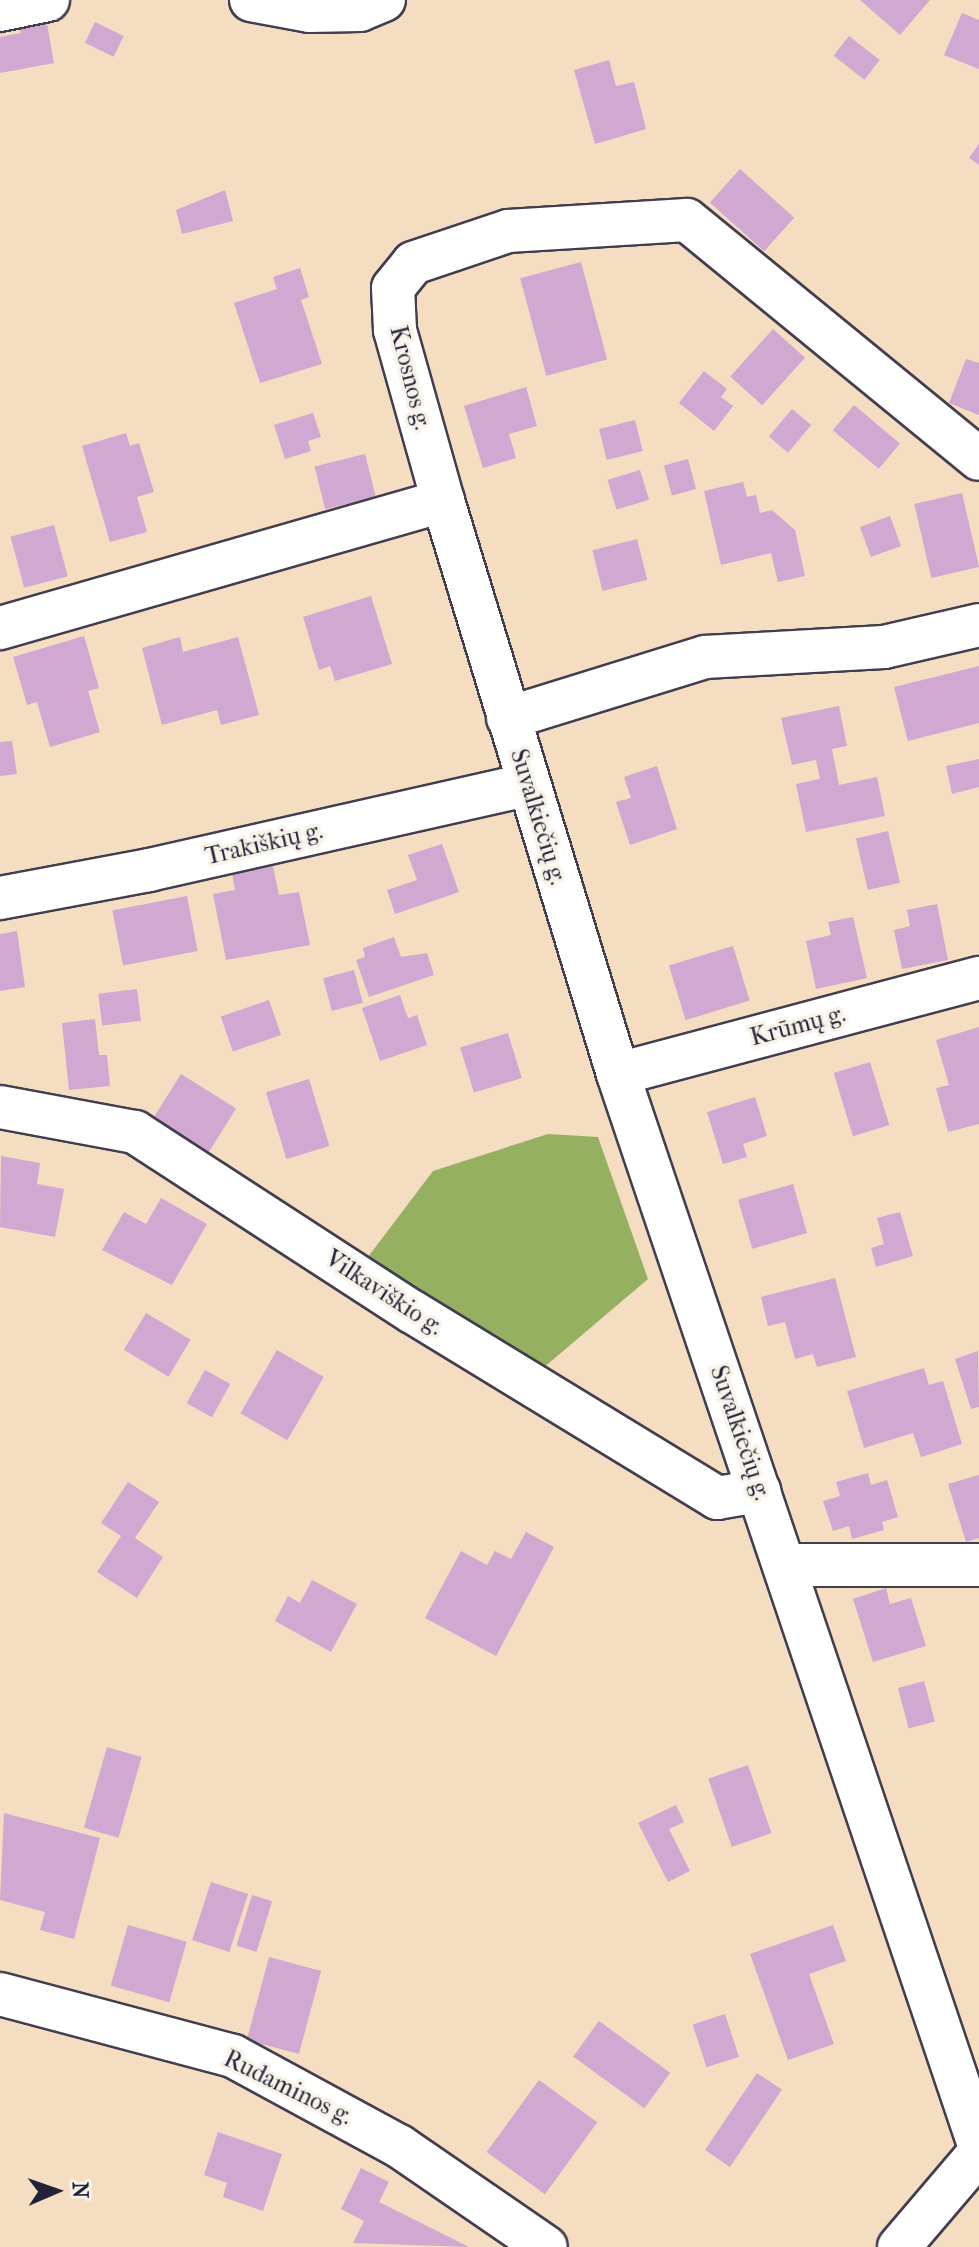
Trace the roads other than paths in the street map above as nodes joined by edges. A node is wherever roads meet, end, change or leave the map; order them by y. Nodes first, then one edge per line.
1 (48, 0) edge
2 (251, 0) edge
3 (384, 0) edge
4 (0, 10) edge
5 (979, 459) edge
6 (443, 501) junction
7 (979, 625) edge
8 (0, 628) edge
9 (508, 718) junction
10 (526, 785) junction
11 (0, 898) edge
12 (979, 978) edge
13 (618, 1074) junction
14 (0, 1107) edge
15 (759, 1491) junction
16 (786, 1565) junction
17 (979, 1565) edge
18 (0, 1994) edge
19 (979, 2145) edge
20 (979, 2153) edge
21 (546, 2247) edge
22 (899, 2247) edge

1 - 4 street
2 - 3 street
5 - 6 street, Krosnos g.
6 - 8 street
6 - 9 street, Krosnos g.
7 - 9 street
9 - 10 street, Suvalkiečių g.
10 - 11 street, Trakiškių g.
10 - 13 street, Suvalkiečių g.
12 - 13 street, Krūmų g.
13 - 15 street, Suvalkiečių g.
14 - 15 street, Vilkaviškio g.
15 - 16 street, Suvalkiečių g.
16 - 17 street
16 - 19 street, Suvalkiečių g.
18 - 21 street, Rudaminos g.
20 - 22 street

